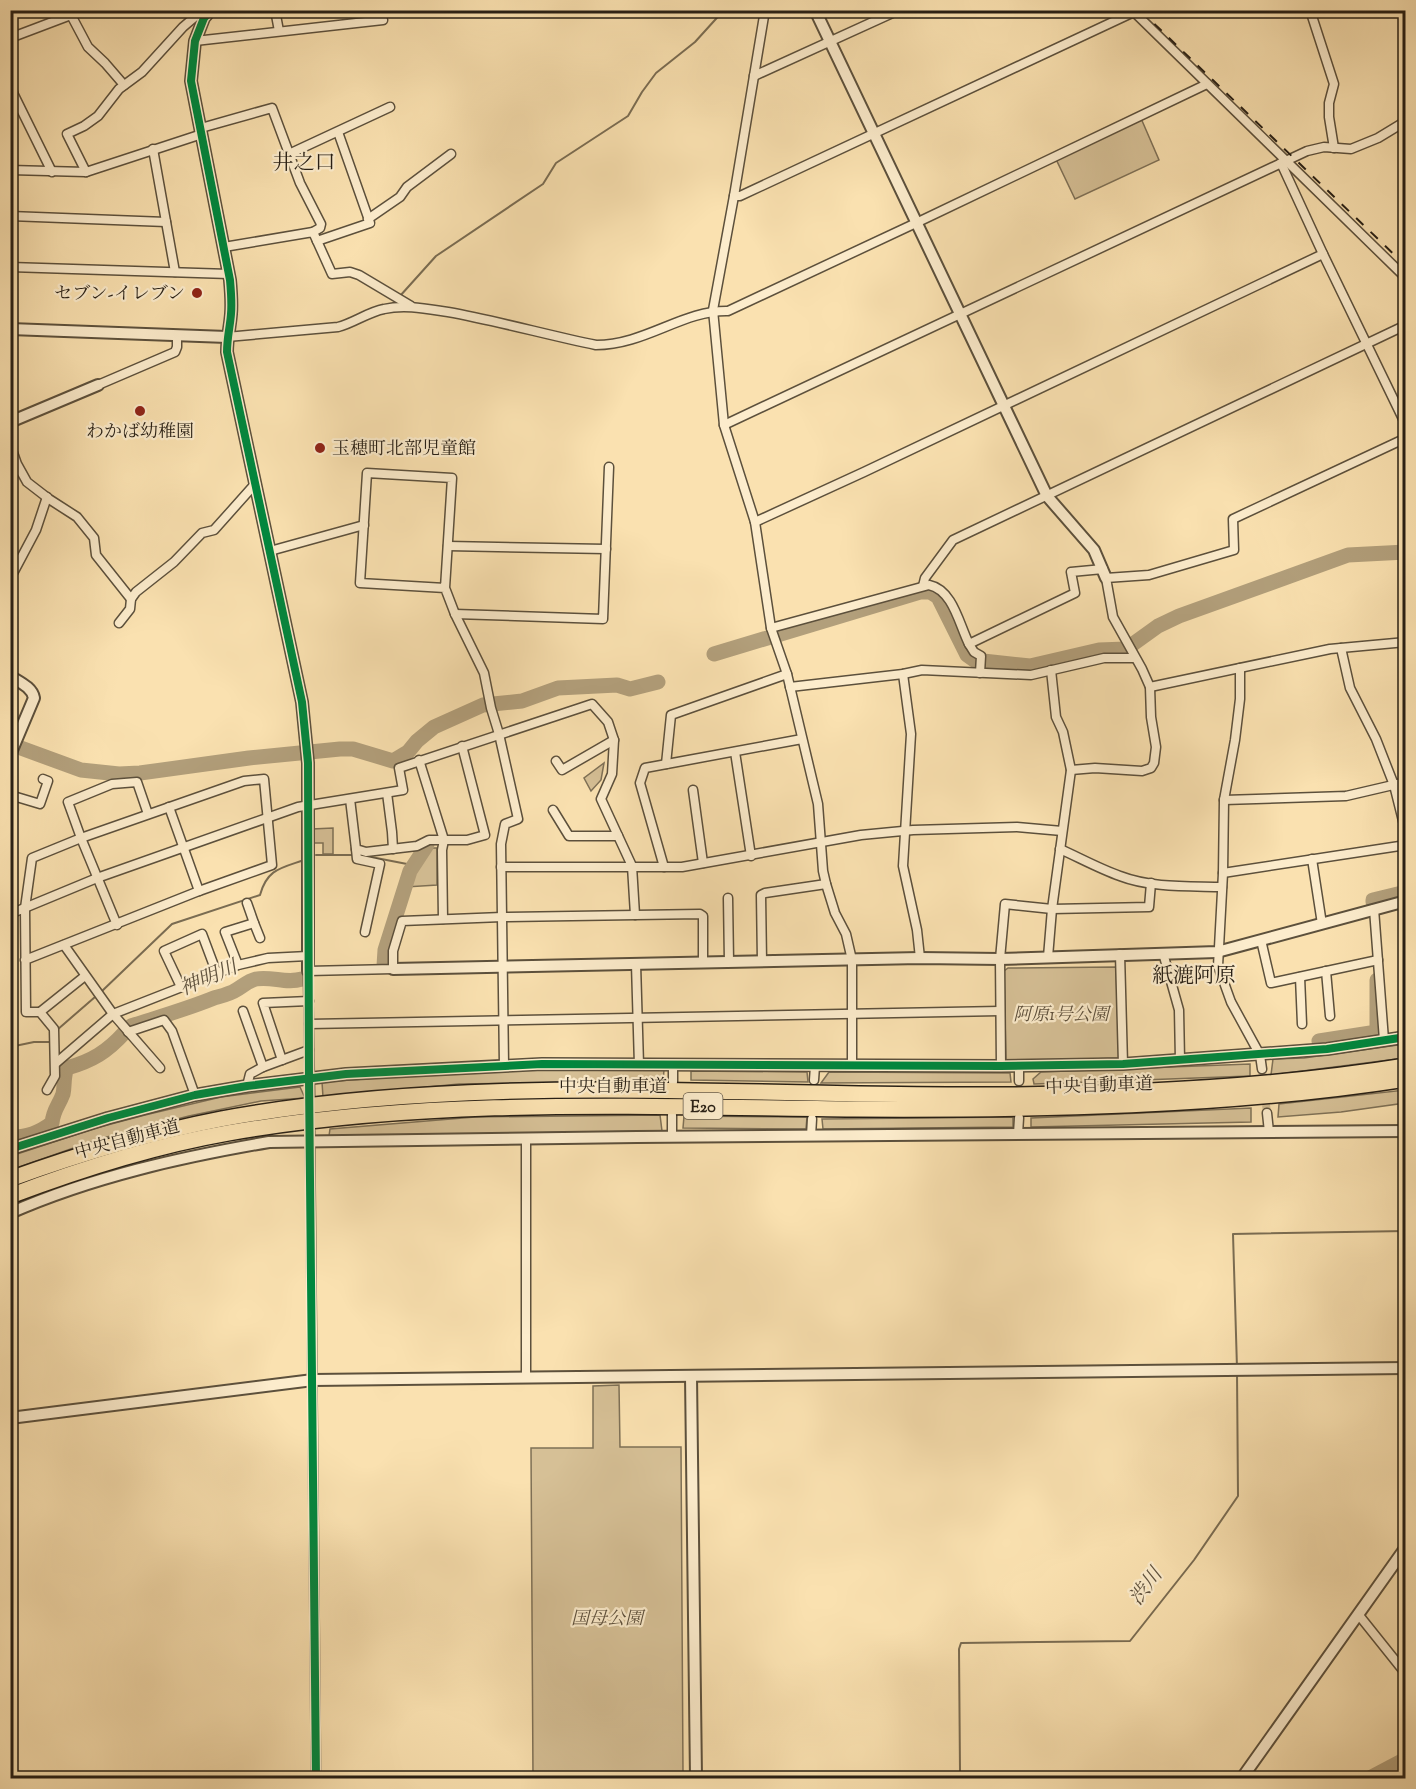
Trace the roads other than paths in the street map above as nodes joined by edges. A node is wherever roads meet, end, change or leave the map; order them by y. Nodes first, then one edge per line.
1 (84, 10) edge
2 (203, 10) edge
3 (211, 10) edge
4 (275, 10) edge
5 (765, 10) edge
6 (815, 10) edge
7 (899, 10) edge
8 (1310, 10) edge
9 (1134, 11) edge
10 (72, 15) junction
11 (383, 20) dead end
12 (279, 32) junction
13 (10, 38) edge
14 (195, 41) junction
15 (831, 43) junction
16 (754, 76) junction
17 (10, 83) edge
18 (1207, 84) junction
19 (124, 85) junction
20 (390, 108) dead end
21 (1406, 121) edge
22 (202, 131) junction
23 (338, 132) junction
24 (874, 134) junction
25 (1334, 148) junction
26 (153, 149) junction
27 (289, 154) junction
28 (451, 154) dead end
29 (1283, 162) junction
30 (10, 170) edge
31 (52, 171) junction
32 (87, 172) junction
33 (734, 196) junction
34 (10, 216) edge
35 (368, 219) junction
36 (166, 222) junction
37 (916, 223) junction
38 (313, 232) junction
39 (318, 242) junction
40 (224, 247) junction
41 (1323, 254) junction
42 (10, 267) edge
43 (175, 272) junction
44 (229, 274) junction
45 (1406, 278) edge
46 (414, 307) junction
47 (713, 310) junction
48 (960, 315) junction
49 (1406, 326) edge
50 (10, 329) edge
51 (177, 335) junction
52 (227, 337) junction
53 (1366, 344) junction
54 (98, 385) joint
55 (1004, 405) junction
56 (10, 422) edge
57 (724, 425) junction
58 (1406, 425) edge
59 (1406, 438) edge
60 (10, 444) edge
61 (609, 467) dead end
62 (255, 483) junction
63 (1047, 496) junction
64 (47, 497) junction
65 (755, 522) junction
66 (364, 525) junction
67 (448, 546) junction
68 (606, 549) junction
69 (270, 551) junction
70 (1105, 573) junction
71 (10, 579) edge
72 (923, 586) junction
73 (445, 588) junction
74 (131, 598) junction
75 (455, 614) junction
76 (119, 623) dead end
77 (772, 632) junction
78 (1406, 642) edge
79 (969, 644) junction
80 (1341, 648) junction
81 (1135, 658) junction
82 (1240, 668) junction
83 (1051, 670) junction
84 (980, 672) junction
85 (787, 674) junction
86 (903, 674) junction
87 (10, 676) edge
88 (790, 687) junction
89 (1150, 687) junction
90 (499, 734) junction
91 (614, 740) junction
92 (802, 740) junction
93 (462, 746) junction
94 (735, 752) junction
95 (10, 755) edge
96 (419, 760) junction
97 (556, 761) dead end
98 (666, 764) junction
99 (1071, 770) junction
100 (43, 779) dead end
101 (1406, 783) edge
102 (1394, 785) junction
103 (693, 790) dead end
104 (387, 793) junction
105 (10, 795) edge
106 (350, 799) junction
107 (1224, 800) junction
108 (309, 806) junction
109 (169, 807) junction
110 (553, 810) dead end
111 (148, 814) junction
112 (268, 819) junction
113 (904, 831) junction
114 (1062, 831) junction
115 (1406, 833) edge
116 (618, 836) junction
117 (81, 838) junction
118 (444, 840) junction
119 (822, 842) junction
120 (1406, 845) edge
121 (183, 848) junction
122 (356, 849) junction
123 (393, 849) junction
124 (1060, 849) junction
125 (751, 856) junction
126 (1312, 859) junction
127 (703, 864) junction
128 (632, 866) junction
129 (501, 867) junction
130 (664, 867) junction
131 (1223, 873) junction
132 (98, 878) junction
133 (1151, 883) junction
134 (826, 884) junction
135 (1222, 887) junction
136 (199, 891) junction
137 (728, 898) dead end
138 (1406, 901) edge
139 (247, 903) dead end
140 (25, 908) junction
141 (1052, 909) junction
142 (1374, 909) junction
143 (10, 914) edge
144 (635, 915) junction
145 (502, 917) junction
146 (443, 919) junction
147 (254, 922) junction
148 (1322, 924) junction
149 (117, 925) junction
150 (365, 932) dead end
151 (260, 938) dead end
152 (1261, 940) junction
153 (64, 945) junction
154 (1217, 952) junction
155 (1163, 953) junction
156 (1120, 954) junction
157 (308, 956) junction
158 (1048, 957) junction
159 (920, 958) junction
160 (1000, 959) junction
161 (25, 960) junction
162 (852, 960) junction
163 (1378, 960) junction
164 (729, 962) junction
165 (762, 962) junction
166 (703, 963) junction
167 (636, 964) junction
168 (238, 966) junction
169 (503, 968) junction
170 (393, 969) junction
171 (1326, 971) junction
172 (308, 972) junction
173 (217, 974) junction
174 (85, 976) junction
175 (1300, 977) junction
176 (181, 987) junction
177 (309, 1001) junction
178 (243, 1011) dead end
179 (1000, 1011) junction
180 (40, 1012) junction
181 (851, 1012) junction
182 (113, 1014) junction
183 (1330, 1016) dead end
184 (637, 1017) junction
185 (503, 1019) junction
186 (309, 1024) junction
187 (1302, 1024) dead end
188 (128, 1032) junction
189 (1406, 1037) edge
190 (1384, 1040) junction
191 (309, 1050) junction
192 (1260, 1054) junction
193 (282, 1060) junction
194 (1180, 1060) junction
195 (56, 1063) junction
196 (1123, 1064) junction
197 (504, 1065) junction
198 (639, 1065) junction
199 (674, 1065) junction
200 (815, 1066) junction
201 (852, 1066) junction
202 (1001, 1066) junction
203 (1019, 1066) junction
204 (1406, 1066) edge
205 (263, 1067) junction
206 (160, 1068) dead end
207 (1262, 1069) tunnel mouth
208 (309, 1078) junction
209 (1406, 1079) edge
210 (814, 1080) dead end
211 (1019, 1081) dead end
212 (673, 1082) dead end
213 (247, 1086) junction
214 (47, 1090) dead end
215 (195, 1095) junction
216 (310, 1097) dead end
217 (1267, 1113) tunnel mouth
218 (672, 1115) dead end
219 (1019, 1118) dead end
220 (812, 1119) dead end
221 (1406, 1131) edge
222 (1269, 1132) junction
223 (1018, 1134) junction
224 (310, 1136) junction
225 (811, 1136) junction
226 (672, 1137) junction
227 (526, 1139) junction
228 (10, 1149) edge
229 (10, 1179) edge
230 (10, 1196) edge
231 (10, 1213) edge
232 (1406, 1368) edge
233 (692, 1376) junction
234 (526, 1378) junction
235 (313, 1380) junction
236 (10, 1418) edge
237 (1406, 1547) edge
238 (1358, 1614) junction
239 (1406, 1674) edge
240 (696, 1776) edge
241 (316, 1778) edge
242 (1242, 1779) edge

1 - 10 street
2 - 19 street
3 - 14 street
4 - 12 street
5 - 16 street
6 - 15 street
7 - 15 street
8 - 25 street
9 - 18 street
9 - 24 street
10 - 13 street
10 - 19 street
11 - 12 street
12 - 14 street
14 - 22 street
15 - 16 street
15 - 24 street
16 - 33 street
17 - 31 street
18 - 29 street
18 - 37 street
19 - 32 street
20 - 23 street
21 - 25 street
22 - 26 street
22 - 27 street
22 - 40 street
23 - 27 street
23 - 35 street
24 - 33 street
24 - 37 street
25 - 29 street
26 - 32 street
26 - 36 street
27 - 38 street
28 - 35 street
29 - 41 street
29 - 45 street
29 - 48 street
30 - 31 street
31 - 32 street
33 - 47 street
34 - 36 street
35 - 39 street
36 - 43 street
37 - 47 street
37 - 48 street
38 - 39 street
38 - 40 street
39 - 46 street
40 - 44 street
41 - 53 street
41 - 55 street
42 - 43 street
43 - 44 street
44 - 52 street
46 - 47 street
46 - 52 street
47 - 57 street
48 - 55 street
48 - 57 street
49 - 53 street
50 - 51 street
51 - 52 street
51 - 54 street
52 - 62 street
53 - 58 street
53 - 63 street
54 - 56 street
55 - 63 street
55 - 65 street
57 - 65 street
59 - 70 street
60 - 64 street
61 - 68 street
62 - 69 street
62 - 74 street
63 - 70 street
63 - 72 street
64 - 71 street
64 - 74 street
65 - 77 street
66 - 67 street
66 - 69 street
66 - 73 street
67 - 68 street
67 - 73 street
68 - 75 street
69 - 108 street
70 - 79 street
70 - 81 street
72 - 77 street
72 - 79 street
73 - 75 street
74 - 76 street
75 - 90 street
77 - 85 street
78 - 80 street
79 - 84 street
80 - 82 street
80 - 102 street
81 - 83 street
81 - 89 street
82 - 89 street
82 - 107 street
83 - 84 street
83 - 99 street
84 - 86 street
85 - 88 street
85 - 98 street
86 - 88 street
86 - 113 street
87 - 95 street
88 - 92 street
89 - 99 street
90 - 91 street
90 - 93 street
90 - 129 street
91 - 97 street
91 - 116 street
92 - 94 street
92 - 119 street
93 - 96 street
93 - 118 street
94 - 98 street
94 - 125 street
96 - 104 street
96 - 118 street
98 - 130 street
99 - 114 street
100 - 105 street
101 - 102 street
102 - 107 street
102 - 115 street
103 - 127 street
104 - 106 street
104 - 123 street
106 - 108 street
106 - 122 street
107 - 131 street
108 - 112 street
108 - 157 street
109 - 111 street
109 - 112 street
109 - 121 street
110 - 116 street
111 - 117 street
111 - 117 street
112 - 121 street
112 - 136 street
113 - 114 street
113 - 119 street
113 - 159 street
114 - 124 street
116 - 128 street
117 - 132 street
117 - 140 street
118 - 123 street
118 - 146 street
119 - 125 street
119 - 134 street
120 - 126 street
121 - 132 street
121 - 136 street
122 - 123 street
122 - 150 street
124 - 133 street
124 - 141 street
125 - 127 street
126 - 131 street
126 - 148 street
127 - 130 street
128 - 129 street
128 - 130 street
128 - 144 street
129 - 145 street
131 - 135 street
132 - 140 street
132 - 149 street
133 - 135 street
133 - 141 street
134 - 162 street
134 - 165 street
135 - 154 street
136 - 149 street
137 - 164 street
138 - 142 street
139 - 147 street
140 - 143 street
140 - 161 street
141 - 158 street
141 - 160 street
142 - 148 street
142 - 163 street
144 - 145 street
144 - 166 street
145 - 146 street
145 - 169 street
146 - 170 street
147 - 151 street
147 - 168 street
148 - 152 street
149 - 153 street
152 - 154 street
152 - 175 street
153 - 161 street
153 - 174 street
154 - 155 street
154 - 192 street
155 - 156 street
155 - 194 street
156 - 158 street
156 - 196 street
157 - 168 street
157 - 172 street
158 - 160 street
159 - 160 street
159 - 162 street
160 - 179 street
161 - 180 street
162 - 165 street
162 - 181 street
163 - 171 street
163 - 190 street
164 - 165 street
164 - 166 street
166 - 167 street
167 - 169 street
167 - 184 street
168 - 173 street
169 - 170 street
169 - 185 street
170 - 172 street
171 - 175 street
171 - 183 street
172 - 177 street
173 - 176 street
173 - 176 street
174 - 180 street
174 - 182 street
175 - 187 street
176 - 182 street
177 - 186 street
177 - 193 street
178 - 205 street
179 - 181 street
179 - 202 street
180 - 195 street
181 - 184 street
181 - 201 street
182 - 188 street
182 - 195 street
184 - 185 street
184 - 198 street
185 - 186 street
185 - 197 street
186 - 191 street
188 - 206 street
188 - 215 street
189 - 190 street
190 - 192 street
191 - 193 street
191 - 208 street
192 - 194 street
192 - 207 street
193 - 205 street
194 - 196 street
195 - 214 street
196 - 203 street
197 - 198 street
197 - 208 street
198 - 199 street
199 - 200 street
199 - 212 street
200 - 201 street
200 - 210 street
201 - 202 street
202 - 203 street
203 - 211 street
204 - 229 highway, 中央自動車道 / E20
205 - 213 street
208 - 213 street
208 - 216 street
209 - 230 highway, 中央自動車道 / E20
213 - 215 street
215 - 228 street
217 - 222 street
218 - 226 street
219 - 223 street
220 - 225 street
221 - 222 street
222 - 223 street
223 - 225 street
224 - 227 street
224 - 231 street
224 - 235 street
225 - 226 street
226 - 227 street
227 - 234 street
232 - 233 street
233 - 234 street
233 - 240 street
234 - 235 street
235 - 236 street
235 - 241 street
237 - 238 street
238 - 239 street
238 - 242 street

